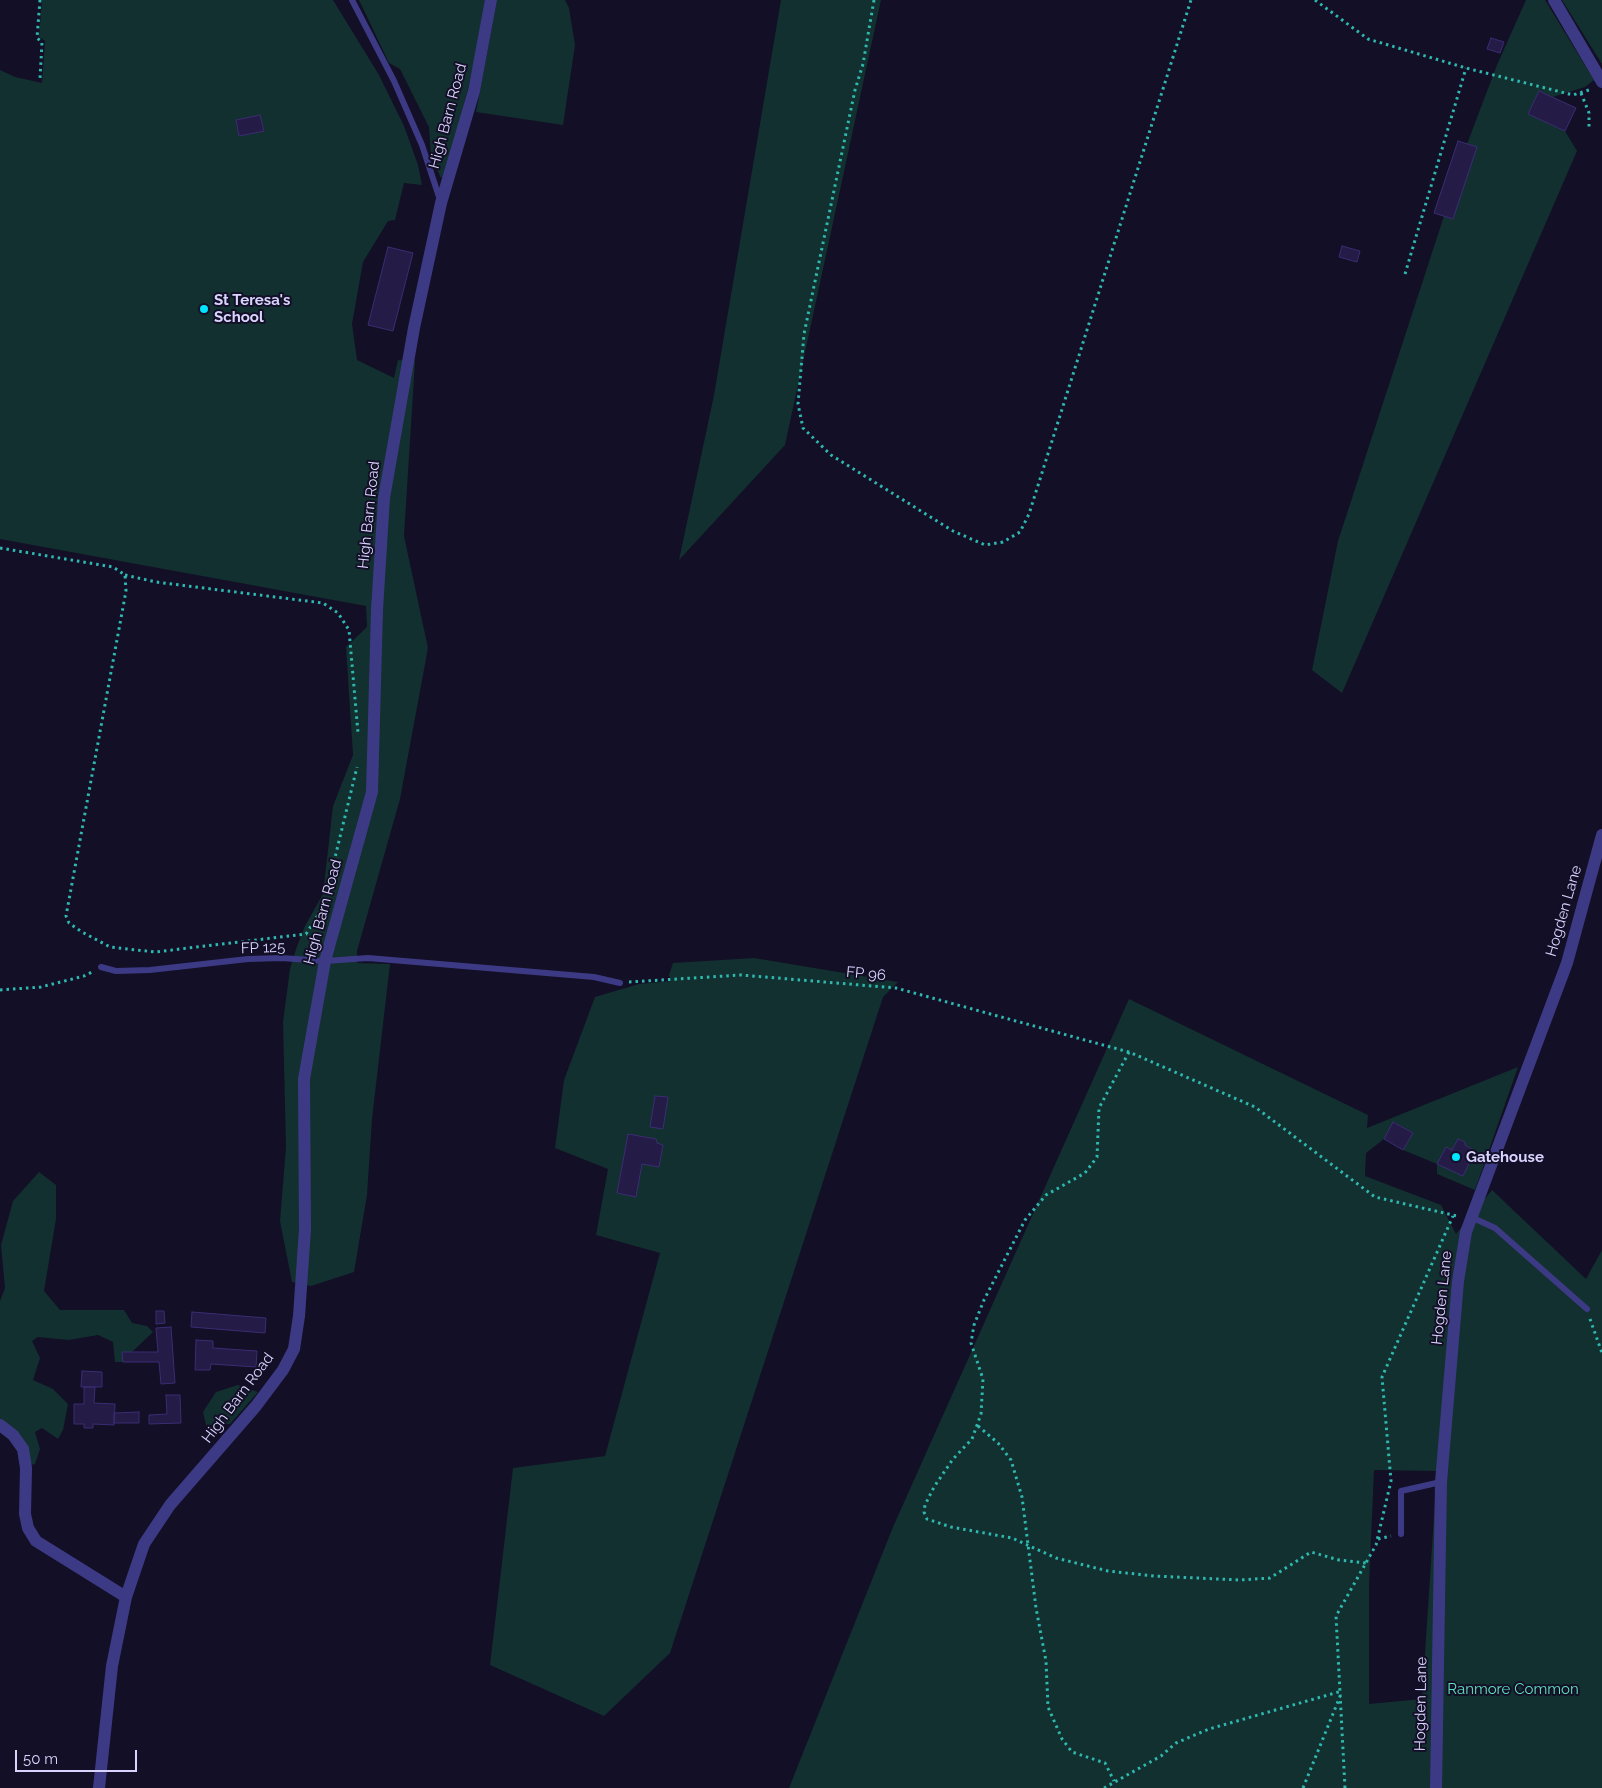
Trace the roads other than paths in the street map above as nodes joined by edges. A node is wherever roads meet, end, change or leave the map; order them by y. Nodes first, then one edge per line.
1 (352, 0) edge
2 (492, 0) edge
3 (1554, 0) edge
4 (1598, 85) edge
5 (441, 203) junction
6 (1602, 835) edge
7 (325, 961) junction
8 (101, 966) road end
9 (620, 982) road end
10 (1471, 1218) junction
11 (1587, 1309) road end
12 (0, 1425) edge
13 (1441, 1482) junction
14 (1401, 1534) dead end
15 (126, 1597) junction
16 (99, 1788) edge
17 (1436, 1788) edge

1 - 5 lane
2 - 5 street, High Barn Road
3 - 4 street
5 - 7 street, High Barn Road
6 - 10 street, Hogden Lane
7 - 8 lane, FP 125
7 - 9 lane, FP 125
7 - 15 street, High Barn Road
10 - 11 lane
10 - 13 street, Hogden Lane
12 - 15 street
13 - 14 lane
13 - 17 street, Hogden Lane
15 - 16 street, High Barn Road

